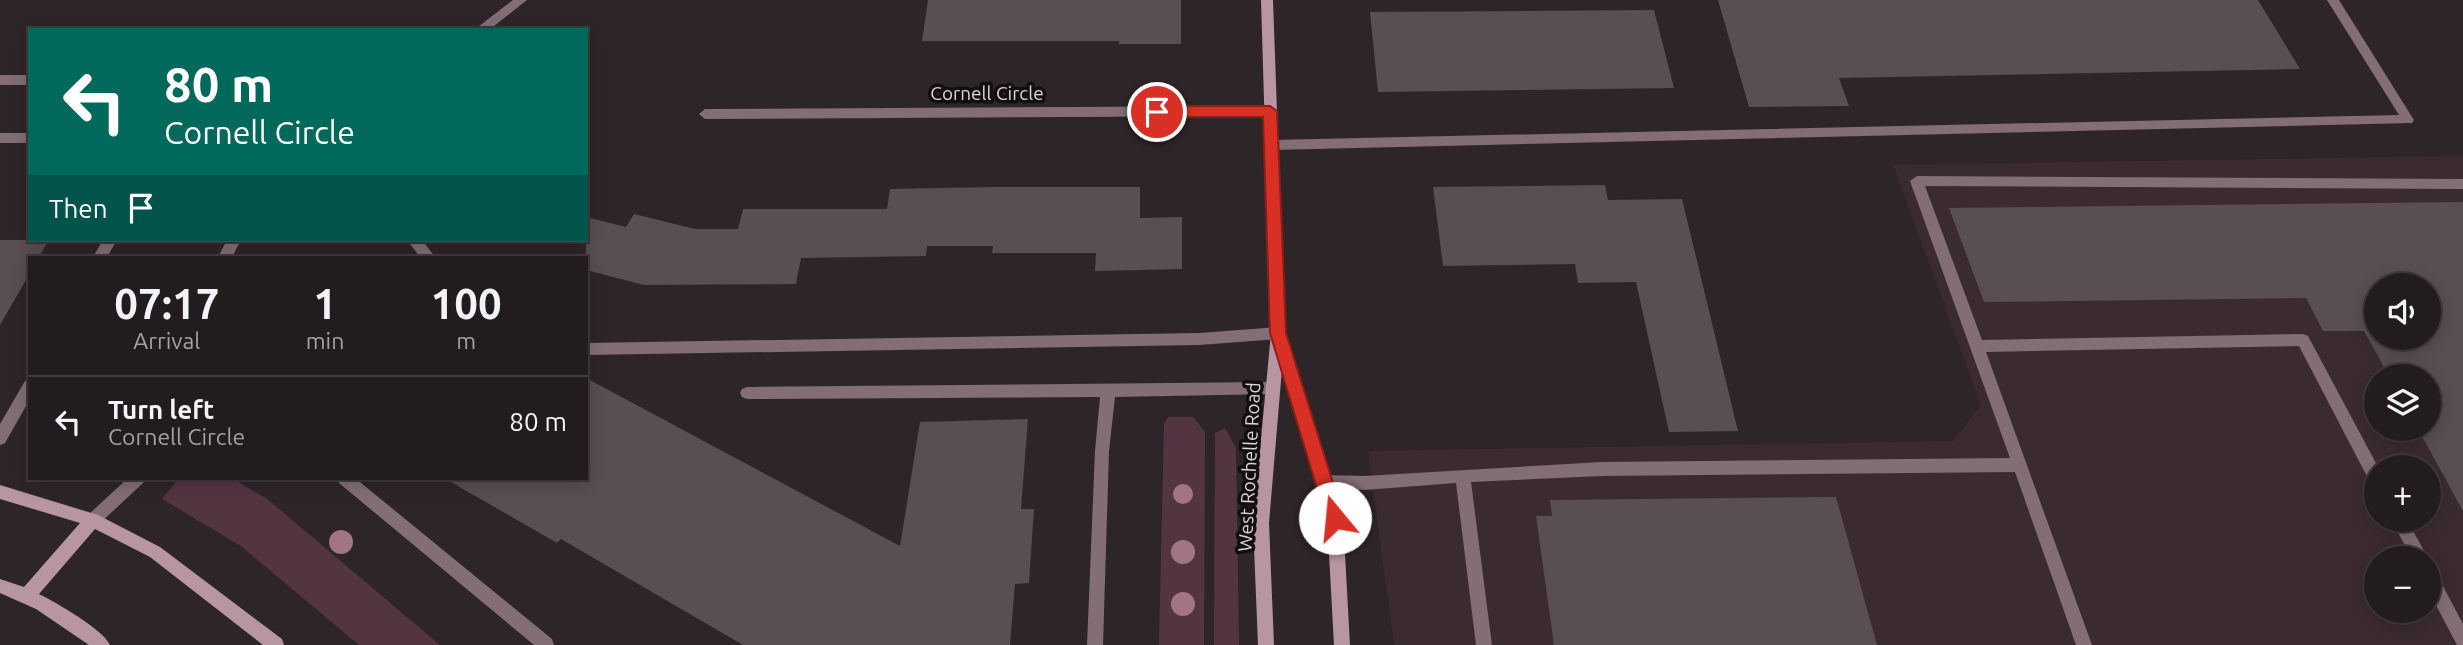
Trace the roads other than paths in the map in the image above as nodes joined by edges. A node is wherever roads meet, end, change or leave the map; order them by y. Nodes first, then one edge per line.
1 (521, 0) edge
2 (1267, 0) edge
3 (2333, 0) edge
4 (483, 28) edge
5 (0, 80) edge
6 (28, 80) edge
7 (1270, 111) junction
8 (705, 114) dead end
9 (0, 138) edge
10 (28, 138) edge
11 (1272, 145) junction
12 (2463, 184) edge
13 (416, 242) edge
14 (427, 256) edge
15 (1278, 333) junction
16 (1977, 346) junction
17 (588, 349) edge
18 (1273, 387) junction
19 (28, 389) edge
20 (1108, 391) junction
21 (747, 393) dead end
22 (0, 438) edge
23 (2364, 456) edge
24 (2020, 465) junction
25 (1463, 476) junction
26 (136, 480) edge
27 (346, 480) edge
28 (1324, 482) junction
29 (0, 492) edge
30 (93, 520) junction
31 (0, 586) edge
32 (29, 594) junction
33 (2441, 599) edge
34 (2463, 640) edge
35 (103, 645) edge
36 (276, 645) edge
37 (546, 645) edge
38 (1095, 645) edge
39 (1266, 645) edge
40 (1342, 645) edge
41 (1484, 645) edge
42 (2084, 645) edge

1 - 4 street
2 - 7 main road, West Rochelle Road
3 - 11 street
5 - 6 street
7 - 8 street, Cornell Circle
7 - 11 main road, West Rochelle Road
9 - 10 street
11 - 15 main road, West Rochelle Road
12 - 16 street
13 - 14 street
15 - 17 street
15 - 18 main road, West Rochelle Road
15 - 28 main road, West Rochelle Road
16 - 23 street
16 - 24 street
18 - 20 street
18 - 39 main road, West Rochelle Road
19 - 22 street
20 - 21 street
20 - 38 street
24 - 25 street
24 - 42 street
25 - 28 street
25 - 41 street
26 - 30 street
27 - 37 street
28 - 40 main road, West Rochelle Road
29 - 30 main road
30 - 32 main road
30 - 36 main road
31 - 32 main road
32 - 35 main road
33 - 34 street

